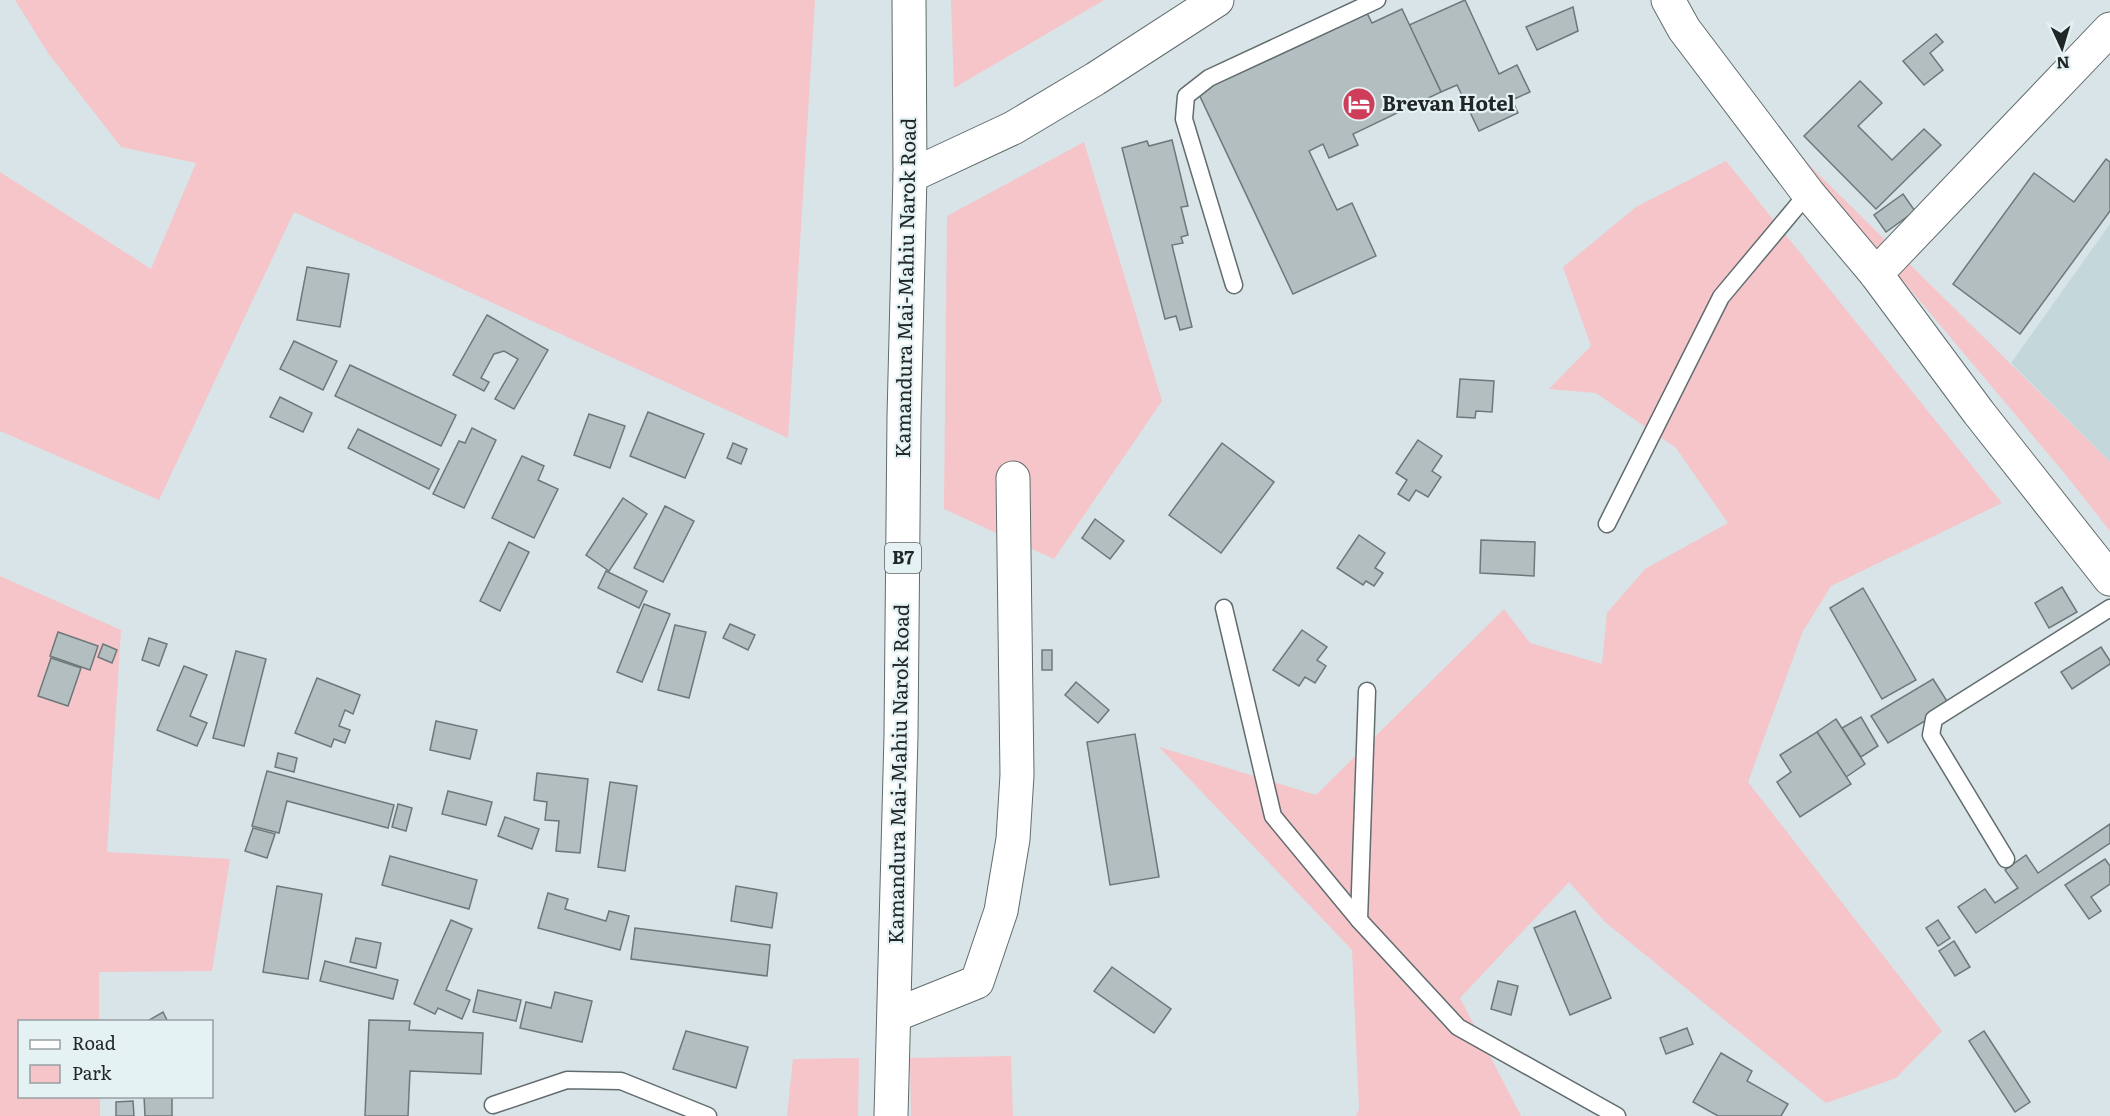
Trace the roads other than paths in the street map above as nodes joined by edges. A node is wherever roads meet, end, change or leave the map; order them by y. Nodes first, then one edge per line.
1 (909, 0) edge
2 (1217, 0) edge
3 (1377, 0) edge
4 (1668, 0) edge
5 (2110, 29) edge
6 (910, 176) junction
7 (1808, 193) junction
8 (1876, 274) junction
9 (1234, 285) dead end
10 (1013, 478) dead end
11 (1607, 524) dead end
12 (2110, 579) edge
13 (1224, 608) dead end
14 (2110, 608) edge
15 (1367, 692) dead end
16 (2006, 859) dead end
17 (1359, 920) junction
18 (895, 1015) junction
19 (493, 1105) dead end
20 (708, 1116) edge
21 (891, 1116) edge
22 (1617, 1116) edge

1 - 6 main road, Kamandura Mai-Mahiu Narok Road / B7
2 - 6 main road
3 - 9 lane
4 - 7 main road
5 - 8 main road
6 - 18 main road, Kamandura Mai-Mahiu Narok Road / B7
7 - 8 main road
7 - 11 lane
8 - 12 main road
10 - 18 main road
13 - 17 lane
14 - 16 lane
15 - 17 lane
17 - 22 lane
18 - 21 main road, Kamandura Mai-Mahiu Narok Road / B7
19 - 20 lane

